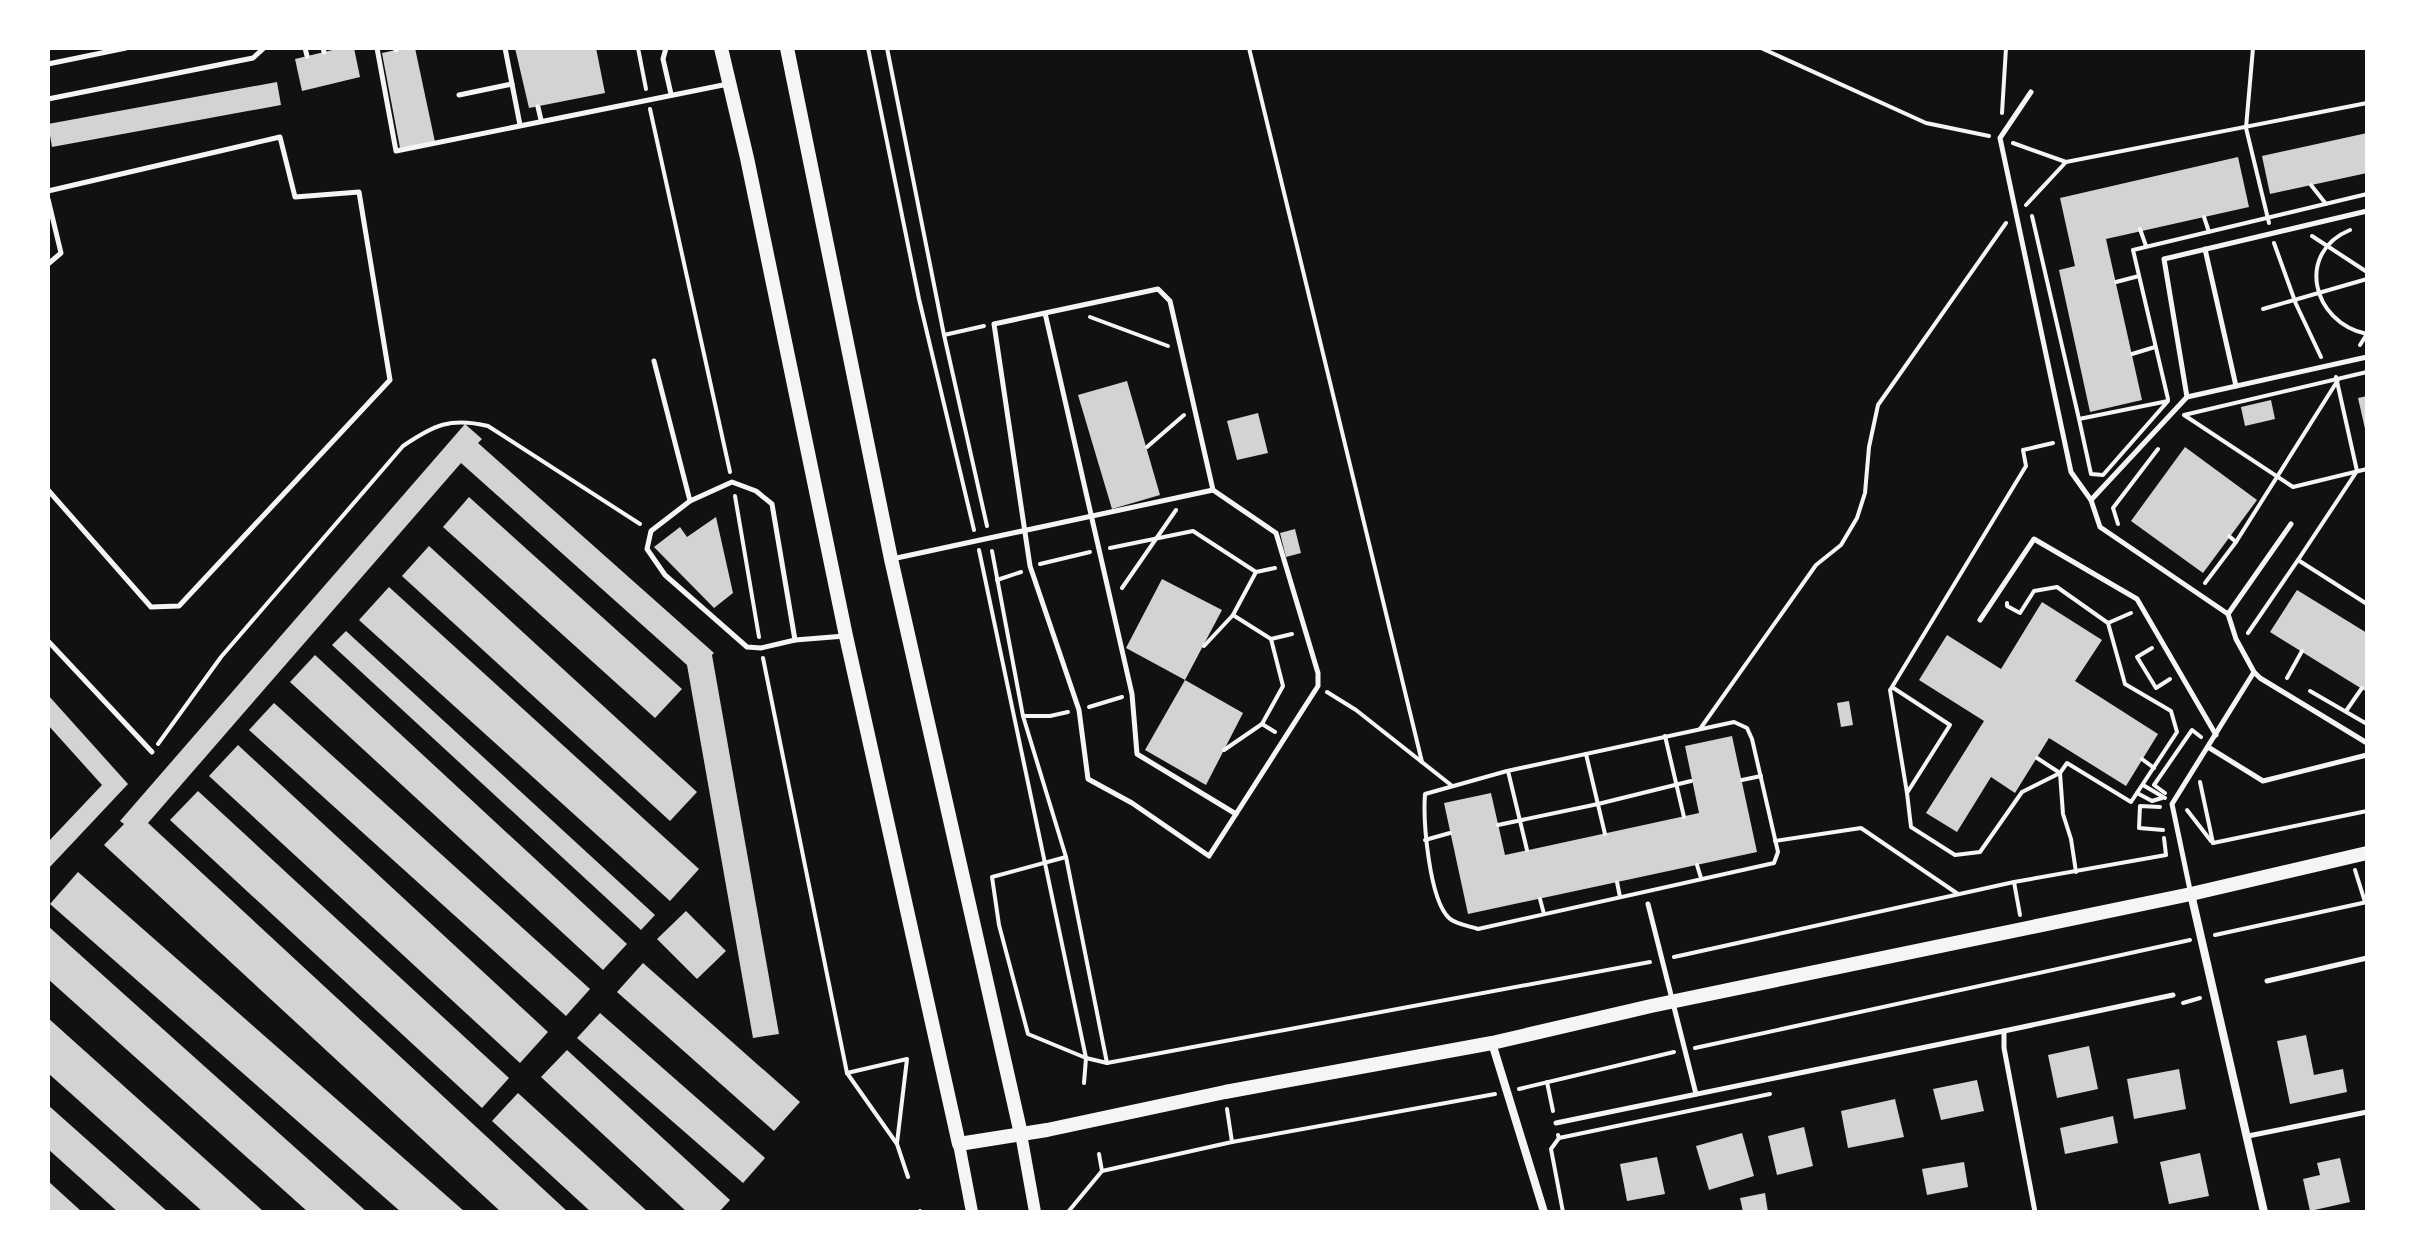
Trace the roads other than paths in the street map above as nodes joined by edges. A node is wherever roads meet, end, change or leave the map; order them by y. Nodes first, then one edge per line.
1 (126, 48) edge
2 (264, 48) edge
3 (305, 48) edge
4 (377, 48) edge
5 (505, 48) edge
6 (666, 48) edge
7 (721, 48) edge
8 (787, 48) edge
9 (307, 56) dead end
10 (48, 64) edge
11 (512, 84) junction
12 (730, 87) junction
13 (2031, 92) dead end
14 (671, 94) junction
15 (459, 95) dead end
16 (48, 99) edge
17 (538, 107) dead end
18 (541, 120) junction
19 (520, 125) junction
20 (48, 191) edge
21 (48, 199) edge
22 (2367, 211) edge
23 (2205, 249) junction
24 (48, 264) edge
25 (1045, 313) junction
26 (2367, 357) edge
27 (654, 361) dead end
28 (2236, 386) junction
29 (2187, 397) junction
30 (48, 490) edge
31 (1213, 490) junction
32 (2091, 500) junction
33 (690, 501) junction
34 (1092, 516) junction
35 (2291, 524) dead end
36 (1025, 530) junction
37 (891, 559) junction
38 (2228, 614) junction
39 (1980, 620) dead end
40 (846, 636) junction
41 (795, 640) junction
42 (48, 641) edge
43 (2254, 672) junction
44 (2216, 735) junction
45 (2367, 743) edge
46 (2208, 747) junction
47 (152, 752) road end
48 (2367, 755) edge
49 (1236, 814) junction
50 (2367, 853) edge
51 (2191, 894) junction
52 (1648, 904) dead end
53 (2367, 958) edge
54 (2267, 981) dead end
55 (2173, 995) dead end
56 (1674, 1002) junction
57 (2004, 1031) junction
58 (1492, 1043) junction
59 (1696, 1094) junction
60 (2367, 1112) edge
61 (1556, 1123) dead end
62 (1021, 1134) junction
63 (2248, 1136) junction
64 (959, 1144) junction
65 (972, 1212) edge
66 (1035, 1212) edge
67 (1544, 1212) edge
68 (2035, 1212) edge
69 (2264, 1212) edge

1 - 10 lane
2 - 16 lane
3 - 9 lane
4 - 19 lane
5 - 11 lane
6 - 14 lane
7 - 12 main road
8 - 37 main road
11 - 15 lane
11 - 19 lane
12 - 14 lane
12 - 40 main road
13 - 32 lane
14 - 18 lane
17 - 18 lane
18 - 19 lane
20 - 30 lane
21 - 24 lane
22 - 23 lane
23 - 28 lane
23 - 29 lane
25 - 31 lane
25 - 34 lane
25 - 36 lane
26 - 28 lane
27 - 33 lane
28 - 29 lane
29 - 32 lane
31 - 34 lane
31 - 49 lane
32 - 38 lane
33 - 41 lane
33 - 41 lane
34 - 36 lane
34 - 49 lane
35 - 38 lane
36 - 37 lane
36 - 49 lane
37 - 62 main road
38 - 43 lane
39 - 44 lane
40 - 41 lane
40 - 64 main road
42 - 47 lane
43 - 44 lane
43 - 45 lane
44 - 46 lane
46 - 48 lane
46 - 51 lane
50 - 51 main road
51 - 56 main road
51 - 63 street
52 - 56 lane
53 - 54 lane
55 - 57 lane
56 - 58 main road
56 - 59 lane
57 - 59 lane
57 - 68 lane
58 - 62 main road
58 - 67 street
59 - 61 lane
60 - 63 lane
62 - 64 main road
62 - 66 street
63 - 69 street
64 - 65 street

